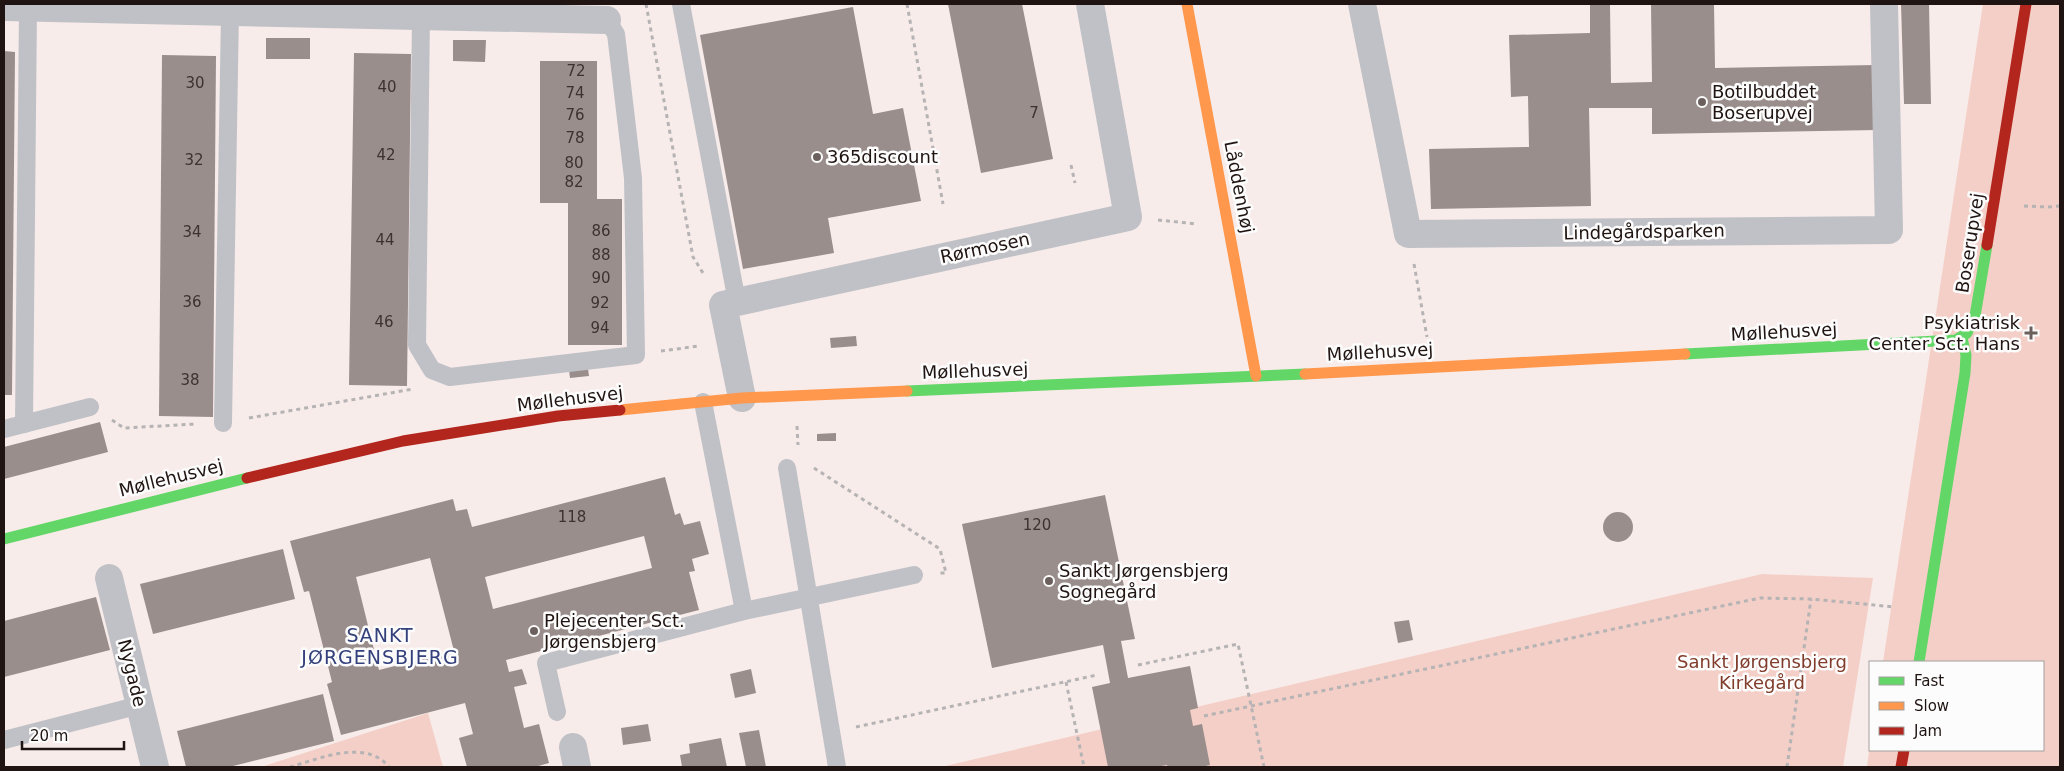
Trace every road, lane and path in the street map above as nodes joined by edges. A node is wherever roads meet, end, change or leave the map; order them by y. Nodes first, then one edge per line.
1 (646, 4) edge
2 (681, 4) edge
3 (907, 4) edge
4 (1090, 4) edge
5 (1187, 4) edge
6 (1362, 4) edge
7 (1884, 4) edge
8 (2026, 4) edge
9 (16, 7) edge
10 (230, 12) junction
11 (421, 16) junction
12 (607, 20) joint
13 (1071, 165) dead end
14 (1075, 183) dead end
15 (943, 204) dead end
16 (1128, 218) junction
17 (1228, 227) junction
18 (1408, 234) junction
19 (730, 303) junction
20 (1962, 338) junction
21 (730, 342) junction
22 (636, 355) junction
23 (1432, 366) junction
24 (1256, 376) junction
25 (450, 377) junction
26 (794, 396) junction
27 (742, 398) junction
28 (703, 402) junction
29 (90, 407) joint
30 (223, 423) junction
31 (24, 424) junction
32 (4, 429) edge
33 (799, 450) dead end
34 (808, 465) dead end
35 (787, 468) dead end
36 (4, 539) edge
37 (914, 576) joint
38 (109, 578) dead end
39 (808, 597) junction
40 (1811, 599) junction
41 (1928, 610) junction
42 (744, 611) junction
43 (1919, 661) edge
44 (1138, 665) dead end
45 (1097, 675) dead end
46 (1066, 682) junction
47 (140, 705) junction
48 (1252, 706) junction
49 (557, 712) dead end
50 (1204, 716) dead end
51 (831, 732) junction
52 (4, 740) edge
53 (1904, 751) edge
54 (155, 767) edge
55 (290, 767) edge
56 (388, 767) edge
57 (837, 767) edge
58 (1084, 767) edge
59 (1264, 767) edge
60 (1787, 767) edge
61 (1901, 767) edge

1 - 19 path
2 - 19 lane
3 - 15 path
4 - 16 street
5 - 17 street, Låddenhøj
6 - 18 street
7 - 18 street, Lindegårdsparken
8 - 20 street, Boserupvej
9 - 10 street
9 - 31 lane
10 - 11 street
10 - 30 lane
11 - 12 street
11 - 25 lane
12 - 22 lane
13 - 14 path
16 - 17 path
16 - 19 street, Rørmosen
17 - 24 street, Låddenhøj
18 - 23 path
19 - 21 street
20 - 23 street, Møllehusvej
20 - 41 street
21 - 22 path
21 - 27 street
22 - 25 lane
23 - 24 street, Møllehusvej
24 - 26 street, Møllehusvej
25 - 30 path
26 - 27 street, Møllehusvej
26 - 33 path
27 - 28 street, Møllehusvej
28 - 36 street, Møllehusvej
28 - 42 lane
29 - 30 path
29 - 31 lane
31 - 32 lane
34 - 37 path
35 - 39 lane
37 - 39 lane
38 - 47 street, Nygade
39 - 42 lane
39 - 51 lane
40 - 41 path
40 - 48 path
40 - 60 path
41 - 43 street
42 - 49 lane
44 - 48 path
45 - 46 path
46 - 51 path
46 - 58 path
47 - 52 lane
47 - 54 street, Nygade
48 - 50 path
48 - 59 path
51 - 57 lane
53 - 61 street
55 - 56 path

